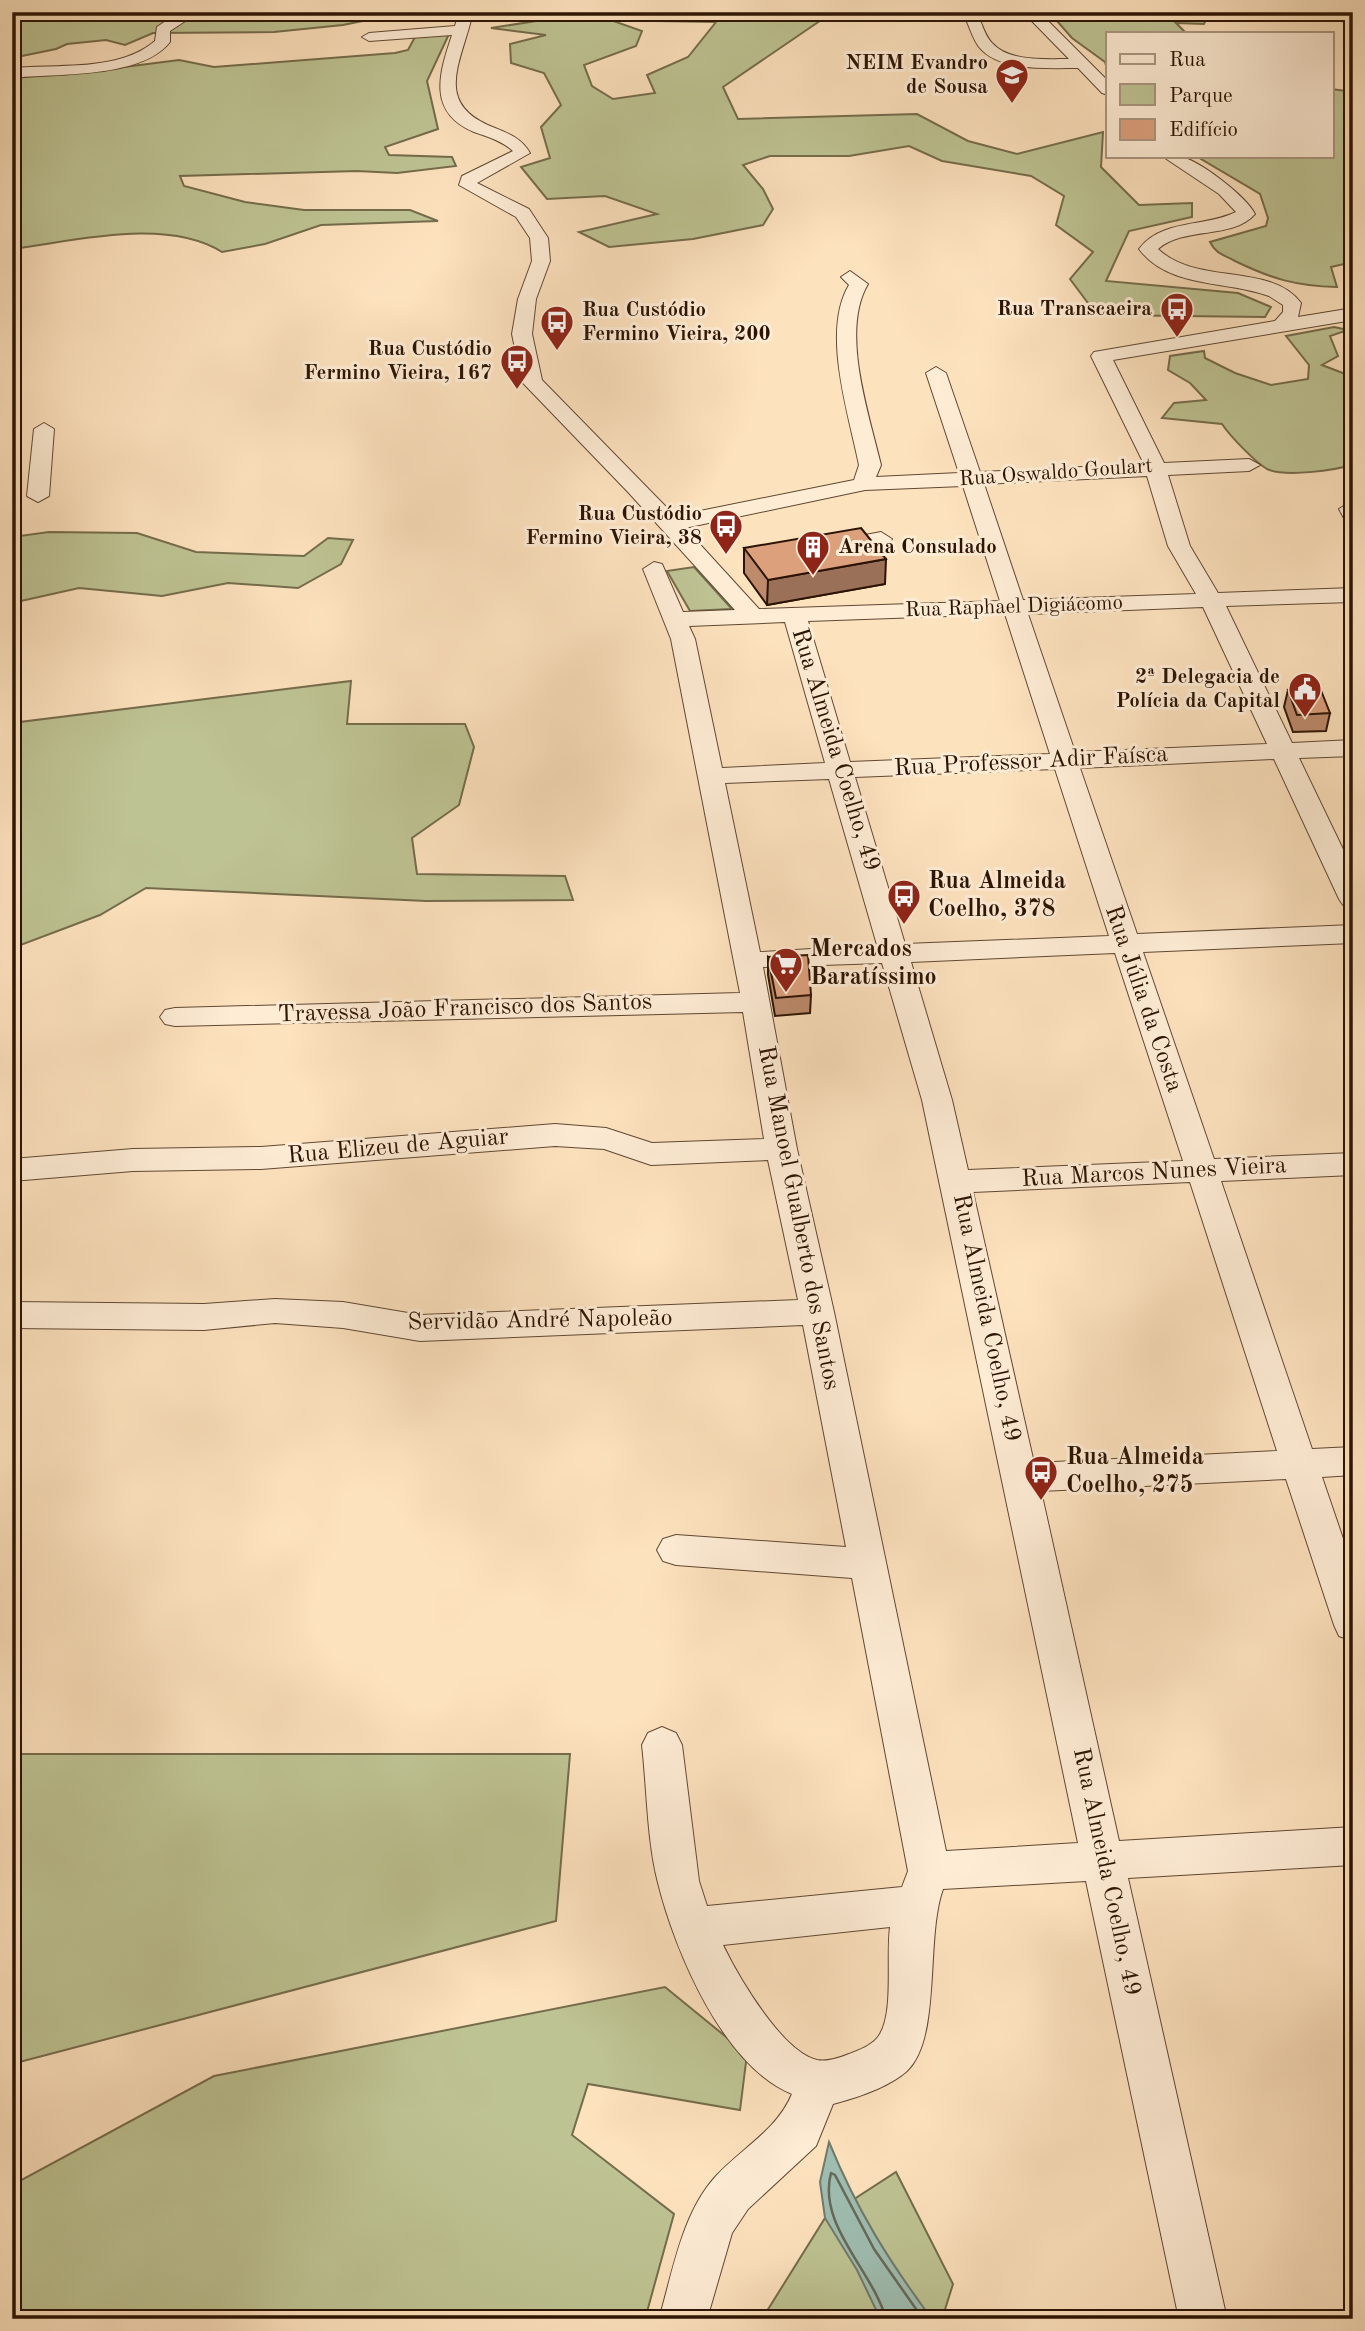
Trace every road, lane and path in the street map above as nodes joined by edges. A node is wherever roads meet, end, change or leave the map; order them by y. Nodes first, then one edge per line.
1 (192, 12) edge
2 (969, 12) edge
3 (1030, 12) edge
4 (1331, 12) edge
5 (463, 21) edge
6 (1353, 22) edge
7 (369, 37) dead end
8 (1082, 65) junction
9 (12, 74) edge
10 (1106, 88) edge
11 (1173, 158) edge
12 (850, 277) dead end
13 (1353, 314) edge
14 (1280, 327) junction
15 (936, 373) dead end
16 (44, 429) dead end
17 (1248, 465) dead end
18 (1157, 467) junction
19 (969, 479) junction
20 (863, 484) junction
21 (37, 496) dead end
22 (670, 524) junction
23 (881, 539) dead end
24 (803, 553) edge
25 (707, 565) junction
26 (737, 565) dead end
27 (654, 569) dead end
28 (1353, 595) edge
29 (1211, 600) junction
30 (1012, 607) junction
31 (794, 614) junction
32 (752, 616) junction
33 (676, 619) junction
34 (1353, 748) edge
35 (1283, 751) junction
36 (1063, 761) junction
37 (842, 771) junction
38 (710, 776) junction
39 (1353, 899) edge
40 (1353, 934) edge
41 (1125, 943) junction
42 (895, 954) junction
43 (747, 960) junction
44 (755, 1002) junction
45 (176, 1017) dead end
46 (781, 1149) junction
47 (1353, 1164) edge
48 (12, 1170) edge
49 (1201, 1171) junction
50 (956, 1182) junction
51 (817, 1312) junction
52 (12, 1315) edge
53 (1353, 1461) edge
54 (1299, 1464) junction
55 (1021, 1478) junction
56 (676, 1550) dead end
57 (868, 1564) junction
58 (1353, 1625) edge
59 (662, 1745) dead end
60 (1353, 1846) edge
61 (1104, 1861) junction
62 (922, 1888) junction
63 (693, 1928) junction
64 (819, 2083) junction
65 (683, 2319) edge
66 (1203, 2319) edge

1 - 9 street
2 - 8 street
3 - 8 street
4 - 6 street
5 - 7 street
5 - 22 street
8 - 10 street
11 - 14 street
12 - 20 street
13 - 14 street
14 - 18 street
15 - 19 street, Rua Júlia da Costa
16 - 21 street
17 - 18 street, Rua Oswaldo Goulart
18 - 19 street, Rua Oswaldo Goulart
18 - 29 street
19 - 20 street, Rua Oswaldo Goulart
19 - 30 street, Rua Júlia da Costa
20 - 22 street, Rua Oswaldo Goulart
22 - 25 street
23 - 24 street
25 - 26 street
25 - 32 street
27 - 33 street, Rua Manoel Gualberto dos Santos
28 - 29 street, Rua Raphael Digiácomo
29 - 30 street, Rua Raphael Digiácomo
29 - 35 street
30 - 31 street, Rua Raphael Digiácomo
30 - 36 street, Rua Júlia da Costa
31 - 32 street, Rua Raphael Digiácomo
31 - 37 street, Rua Almeida Coelho, 49
32 - 33 street, Rua Raphael Digiácomo
33 - 38 street, Rua Manoel Gualberto dos Santos
34 - 35 street, Rua Professor Adir Faísca
35 - 36 street, Rua Professor Adir Faísca
35 - 39 street
36 - 37 street, Rua Professor Adir Faísca
36 - 41 street, Rua Júlia da Costa
37 - 38 street, Rua Professor Adir Faísca
37 - 42 street, Rua Almeida Coelho, 49
38 - 43 street, Rua Manoel Gualberto dos Santos
40 - 41 street
41 - 42 street
41 - 49 street, Rua Júlia da Costa
42 - 43 street
42 - 50 street, Rua Almeida Coelho, 49
43 - 44 street, Rua Manoel Gualberto dos Santos
44 - 45 street, Travessa João Francisco dos Santos
44 - 46 street, Rua Manoel Gualberto dos Santos
46 - 48 street, Rua Elizeu de Aguiar
46 - 51 street, Rua Manoel Gualberto dos Santos
47 - 49 street, Rua Marcos Nunes Vieira
49 - 50 street, Rua Marcos Nunes Vieira
49 - 54 street, Rua Júlia da Costa
50 - 55 street, Rua Almeida Coelho, 49
51 - 52 street, Servidão André Napoleão
51 - 57 street, Rua Manoel Gualberto dos Santos
53 - 54 street
54 - 55 street
54 - 58 street, Rua Júlia da Costa
55 - 61 street, Rua Almeida Coelho, 49
56 - 57 street
57 - 62 street, Rua Manoel Gualberto dos Santos
59 - 63 street
60 - 61 street
61 - 62 street
61 - 66 street, Rua Almeida Coelho, 49
62 - 63 street
62 - 64 street, Rua Manoel Gualberto dos Santos
63 - 64 street
64 - 65 street

